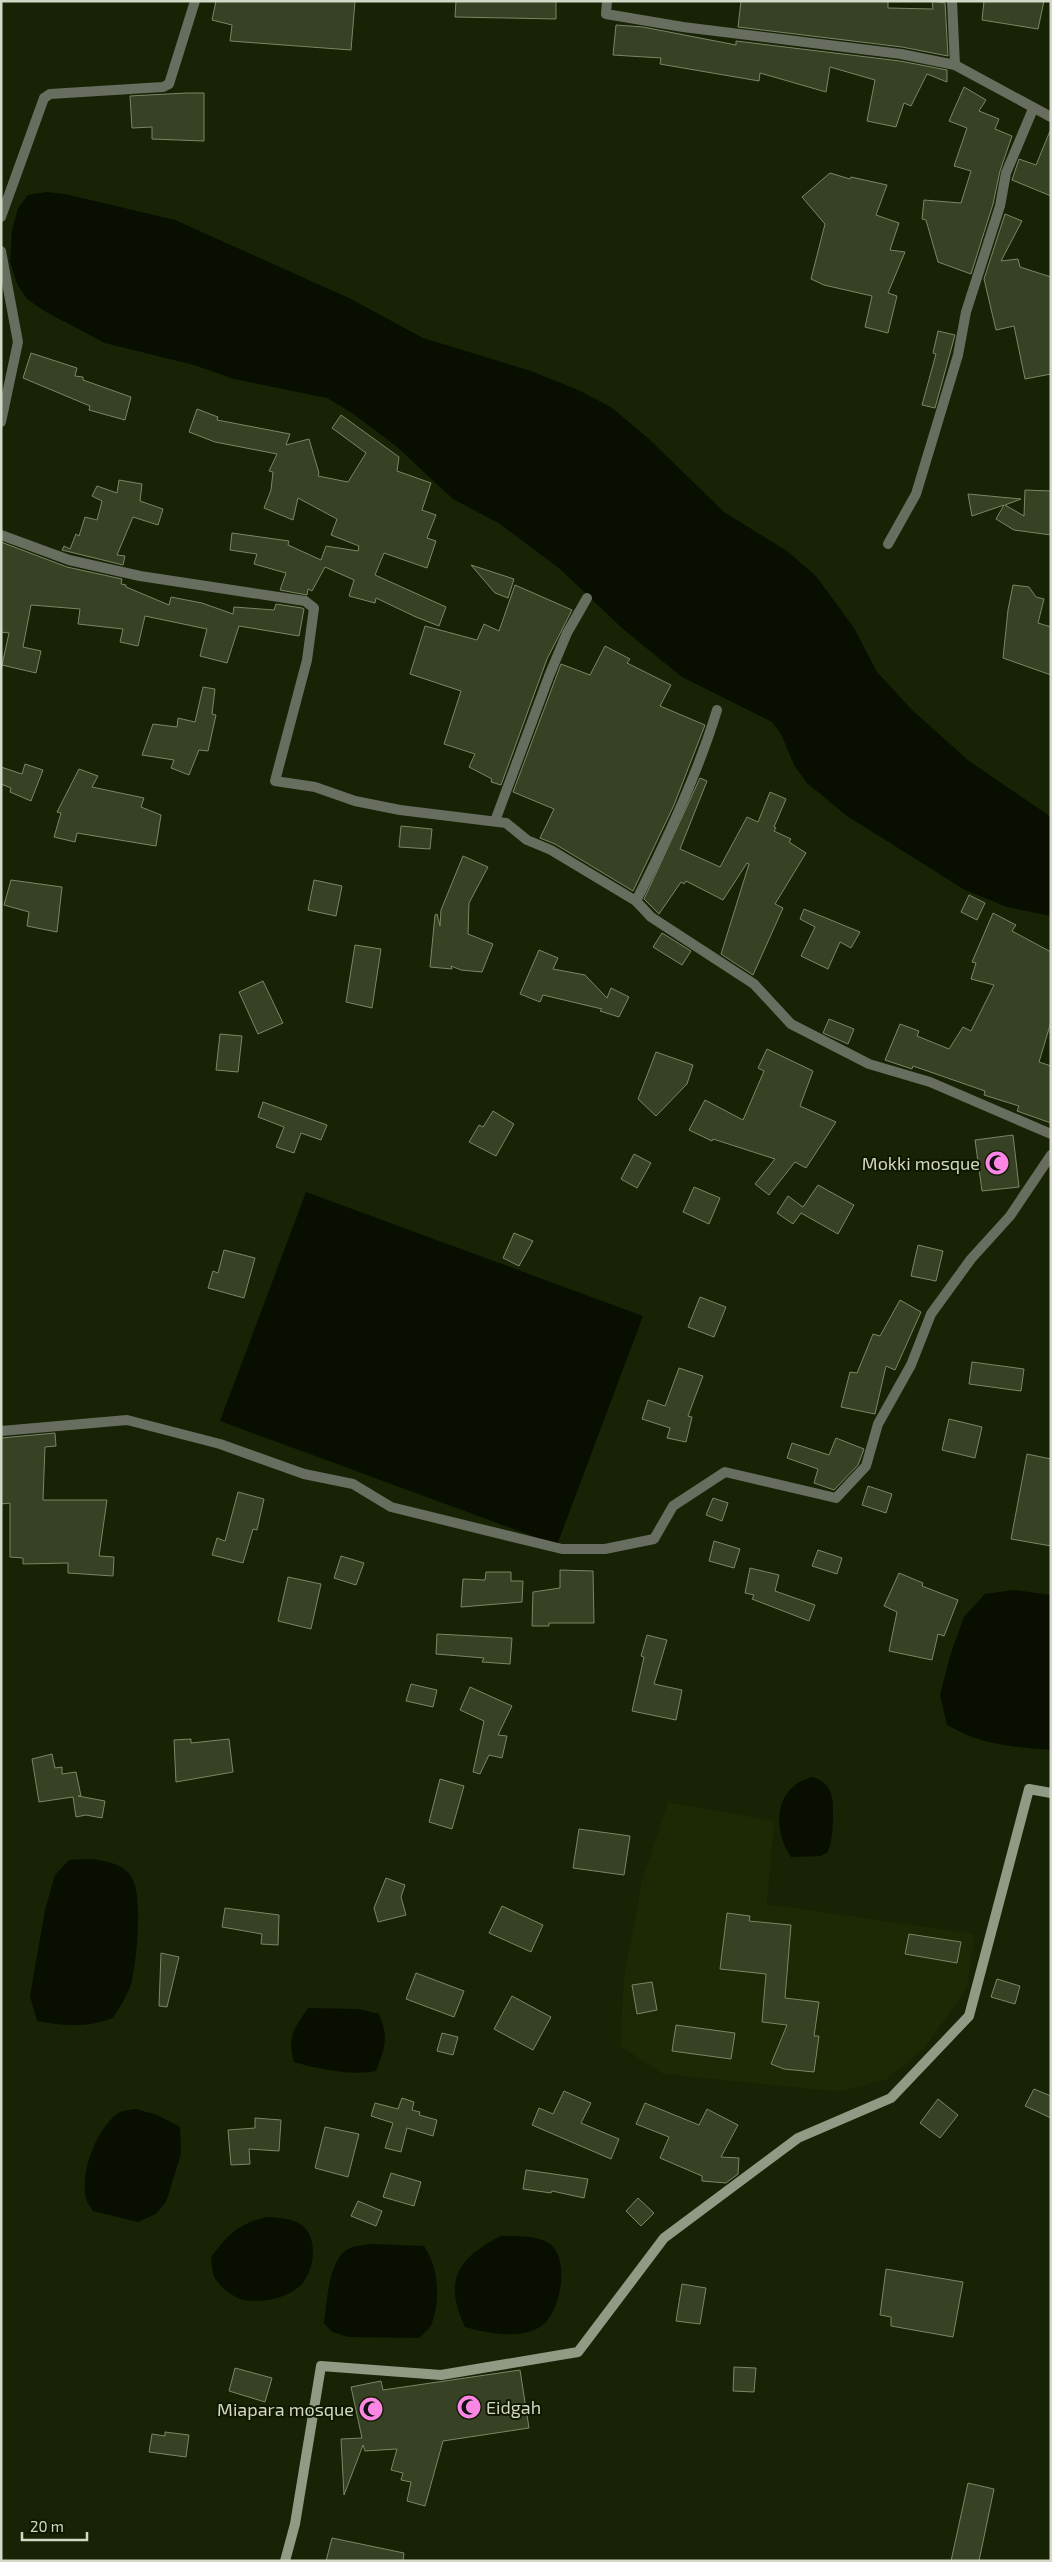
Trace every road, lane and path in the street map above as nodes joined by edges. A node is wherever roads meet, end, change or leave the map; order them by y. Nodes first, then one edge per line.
1 (194, 1) edge
2 (607, 1) edge
3 (952, 1) edge
4 (955, 65) junction
5 (1033, 109) junction
6 (1051, 117) edge
7 (1, 217) edge
8 (1, 250) edge
9 (1, 422) edge
10 (1, 535) edge
11 (888, 544) dead end
12 (587, 598) dead end
13 (717, 710) dead end
14 (495, 821) junction
15 (636, 902) junction
16 (1051, 1134) edge
17 (1051, 1155) edge
18 (1, 1431) edge
19 (1051, 1793) edge
20 (285, 2561) edge

1 - 7 street
2 - 4 street
3 - 4 street
4 - 5 street
5 - 6 street
5 - 11 street
8 - 9 street
10 - 14 street
12 - 14 street
13 - 15 street
14 - 15 street
15 - 16 street
17 - 18 street
19 - 20 street

